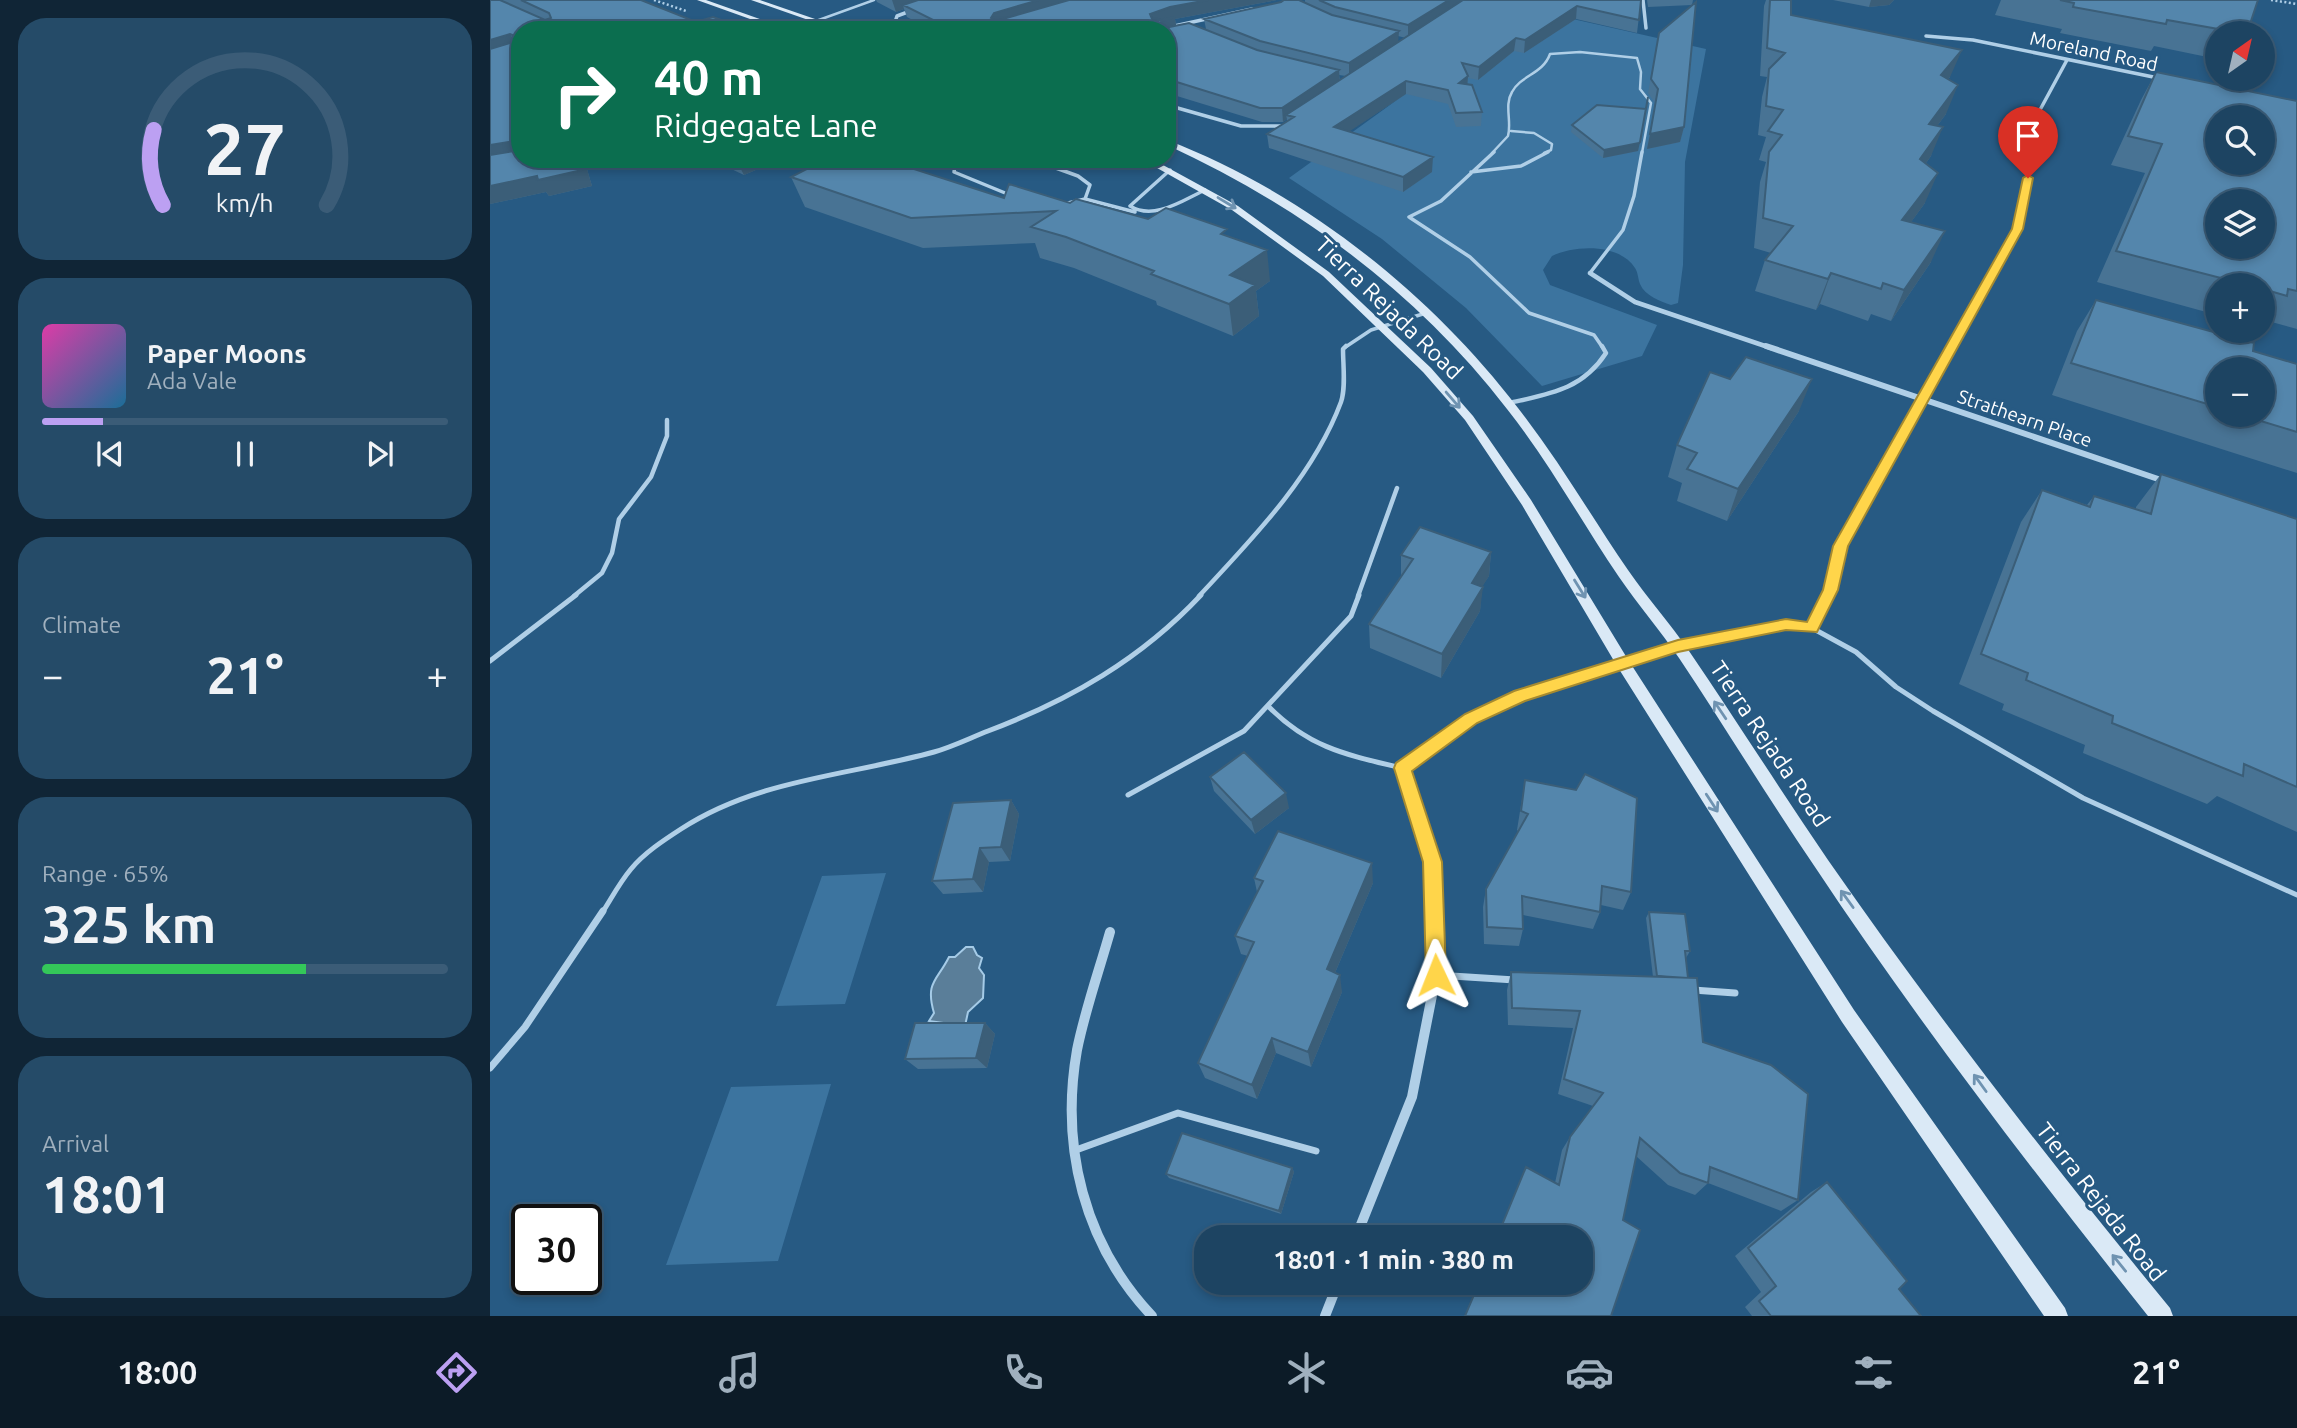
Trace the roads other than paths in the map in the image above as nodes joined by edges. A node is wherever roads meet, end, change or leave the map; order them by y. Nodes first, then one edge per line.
1 (701, 0) edge
2 (754, 0) edge
3 (874, 0) edge
4 (1643, 0) edge
5 (921, 7) edge
6 (1258, 8) edge
7 (762, 21) edge
8 (816, 21) joint
9 (895, 21) edge
10 (1176, 23) edge
11 (1176, 26) edge
12 (1646, 28) dead end
13 (1187, 31) edge
14 (1926, 36) dead end
15 (2067, 60) junction
16 (2175, 81) edge
17 (1176, 107) edge
18 (1293, 121) edge
19 (1511, 131) junction
20 (1176, 146) edge
21 (955, 168) edge
22 (1056, 168) edge
23 (1166, 168) edge
24 (1170, 170) junction
25 (1471, 172) junction
26 (1205, 190) junction
27 (1014, 196) edge
28 (1085, 199) junction
29 (1060, 205) edge
30 (1135, 212) junction
31 (1590, 273) joint
32 (1426, 313) junction
33 (1380, 325) junction
34 (1923, 400) junction
35 (1509, 403) junction
36 (667, 420) dead end
37 (2168, 483) edge
38 (1396, 488) dead end
39 (1812, 628) junction
40 (1678, 646) junction
41 (490, 661) edge
42 (1622, 662) junction
43 (1268, 706) junction
44 (1402, 768) junction
45 (1128, 795) dead end
46 (2297, 895) edge
47 (1110, 932) dead end
48 (1436, 975) junction
49 (1531, 981) edge
50 (1681, 990) edge
51 (1735, 993) dead end
52 (490, 1068) edge
53 (1073, 1151) junction
54 (1316, 1151) dead end
55 (1361, 1225) edge
56 (1333, 1295) edge
57 (1152, 1316) edge
58 (1325, 1316) edge
59 (2057, 1316) edge
60 (2162, 1316) edge

1 - 7 main road
2 - 8 main road
3 - 8 lane
4 - 12 street
5 - 9 street
6 - 10 street
11 - 13 street
14 - 15 street, Moreland Road
15 - 16 street, Moreland Road
15 - 34 street
17 - 18 street
19 - 25 lane
19 - 25 lane
19 - 31 lane
20 - 32 main road, Tierra Rejada Road
21 - 27 lane
22 - 28 lane
23 - 24 main road, Tierra Rejada Road
24 - 26 main road, Tierra Rejada Road
24 - 30 lane
25 - 35 lane
26 - 30 lane
26 -> 33 main road, Tierra Rejada Road
28 - 29 lane
28 - 30 lane
31 - 34 street, Strathearn Place
32 - 33 lane
32 - 35 main road, Tierra Rejada Road
33 -> 42 main road, Tierra Rejada Road
33 - 52 lane
34 - 37 street, Strathearn Place
34 - 39 lane
35 - 40 main road, Tierra Rejada Road
36 - 41 lane
38 - 43 lane
39 - 40 lane
39 - 46 lane
40 - 42 lane
60 -> 40 main road, Tierra Rejada Road
42 - 44 lane
42 -> 59 main road, Tierra Rejada Road
43 - 44 lane
43 - 45 lane
44 - 48 street
47 - 53 street
48 - 49 lane
48 - 55 street
50 - 51 lane
53 - 54 lane
53 - 57 street
56 - 58 street

